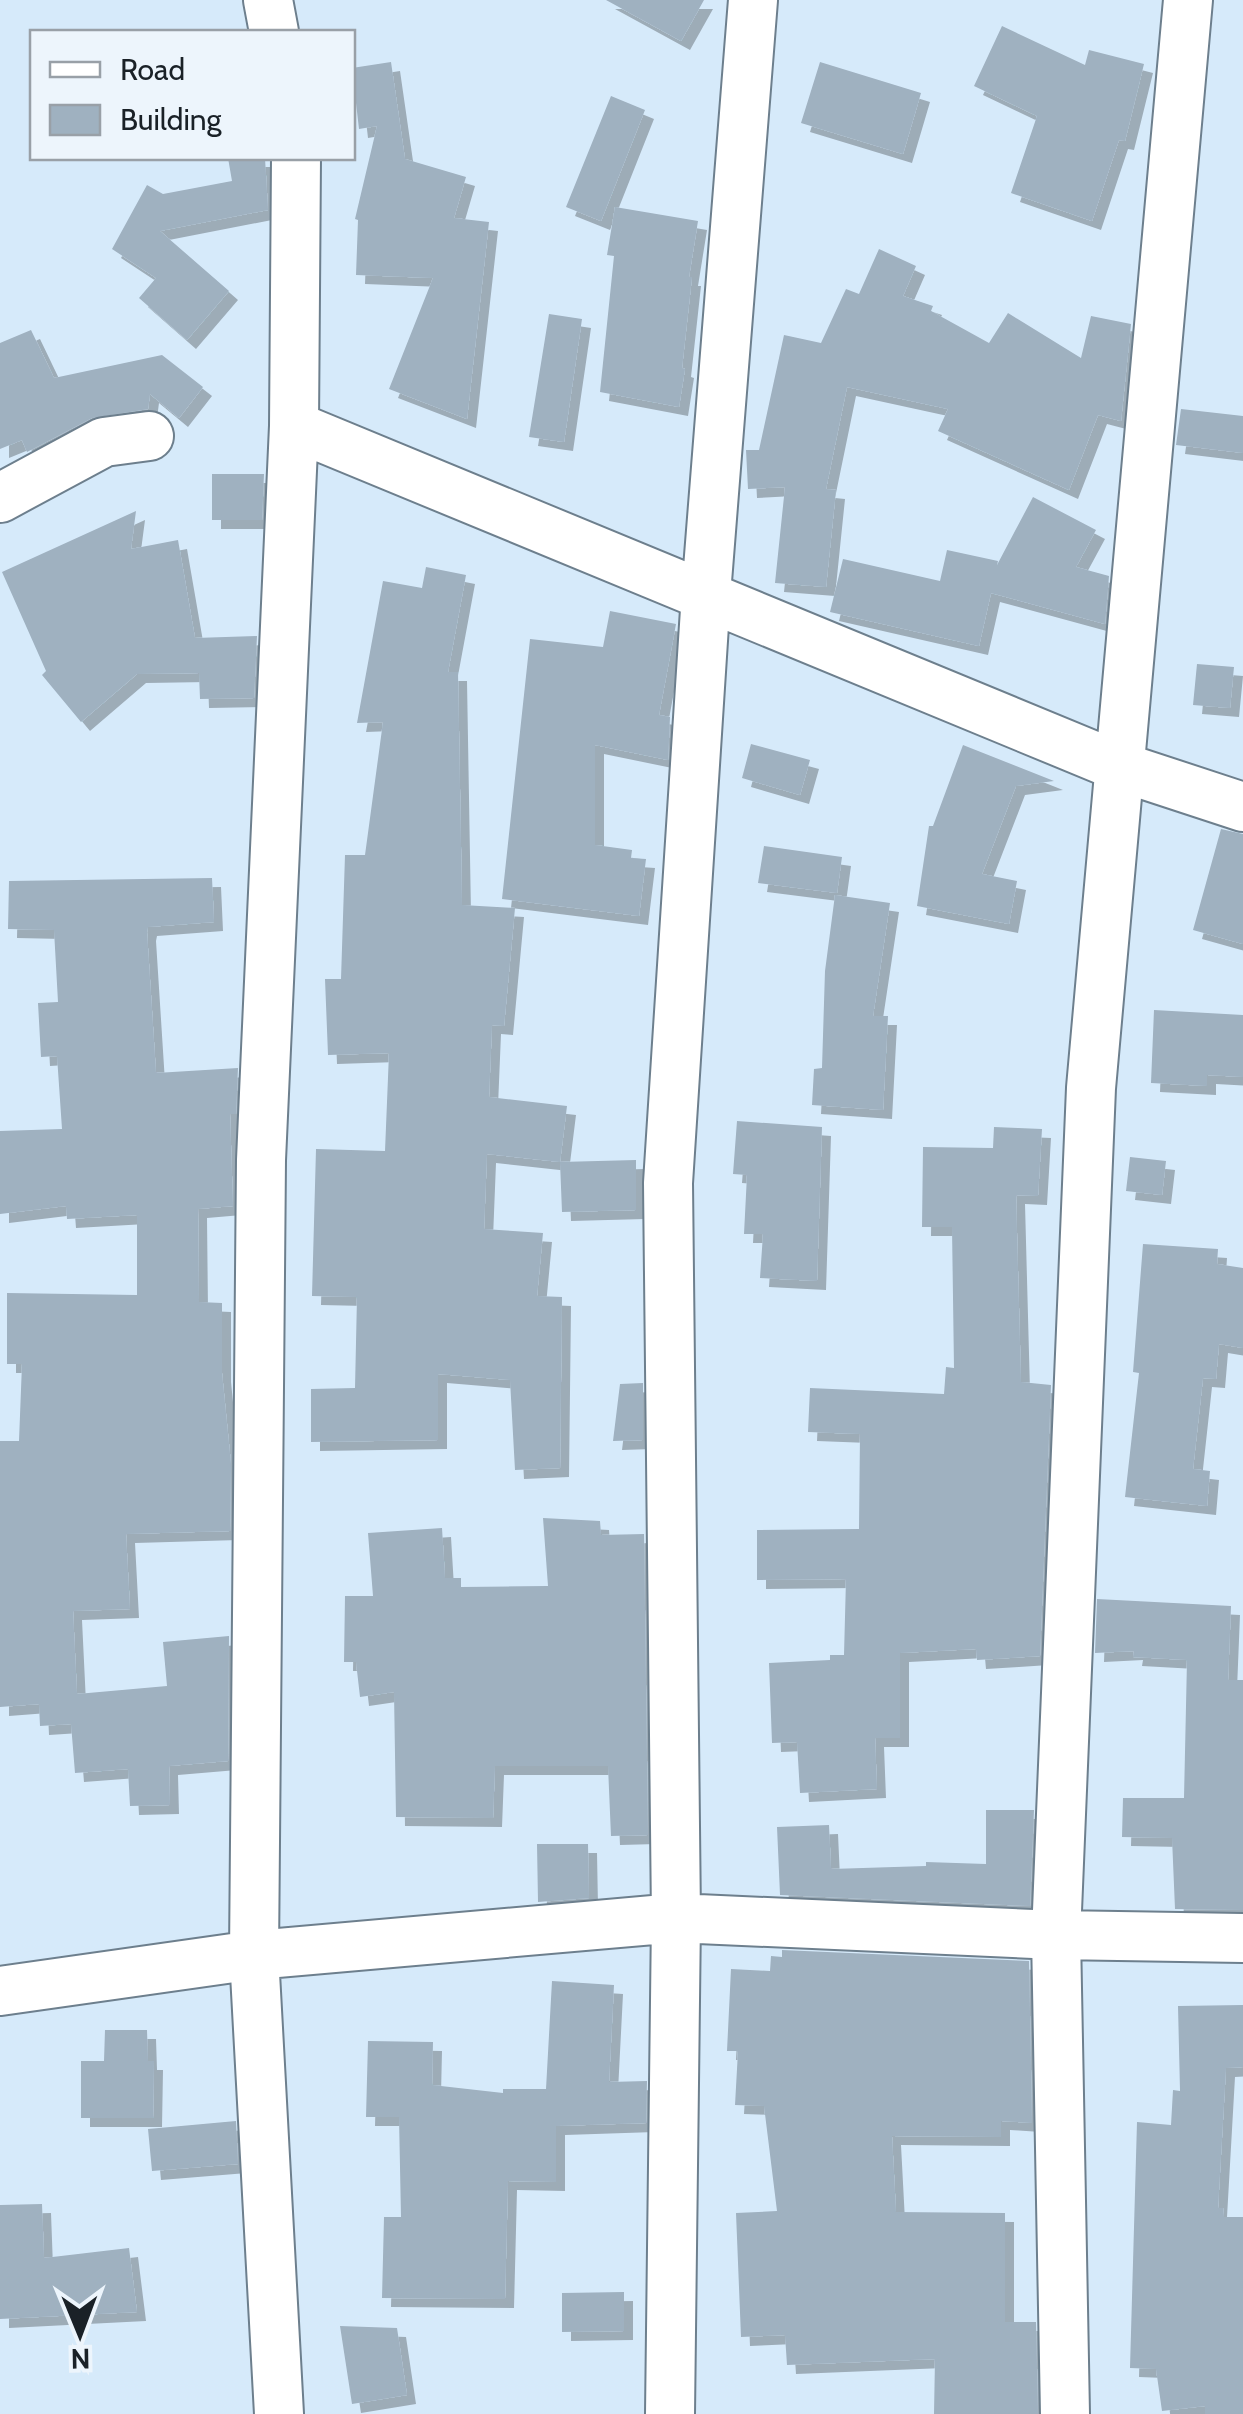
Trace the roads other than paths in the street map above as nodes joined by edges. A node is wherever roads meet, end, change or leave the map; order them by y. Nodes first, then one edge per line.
1 (268, 0) edge
2 (753, 0) edge
3 (1188, 0) edge
4 (274, 30) edge
5 (296, 160) edge
6 (294, 426) junction
7 (150, 436) dead end
8 (0, 498) edge
9 (706, 594) junction
10 (1118, 766) junction
11 (1243, 807) edge
12 (676, 1918) junction
13 (1056, 1935) junction
14 (1243, 1938) edge
15 (254, 1955) junction
16 (0, 1991) edge
17 (279, 2414) edge
18 (670, 2414) edge
19 (1065, 2414) edge

1 - 4 street
2 - 9 street
3 - 10 street
5 - 6 street
6 - 9 street
6 - 15 street
7 - 8 street
9 - 10 street
9 - 12 street
10 - 11 street
10 - 13 street
12 - 13 street
12 - 15 street
12 - 18 street
13 - 14 street
13 - 19 street
15 - 16 street
15 - 17 street

